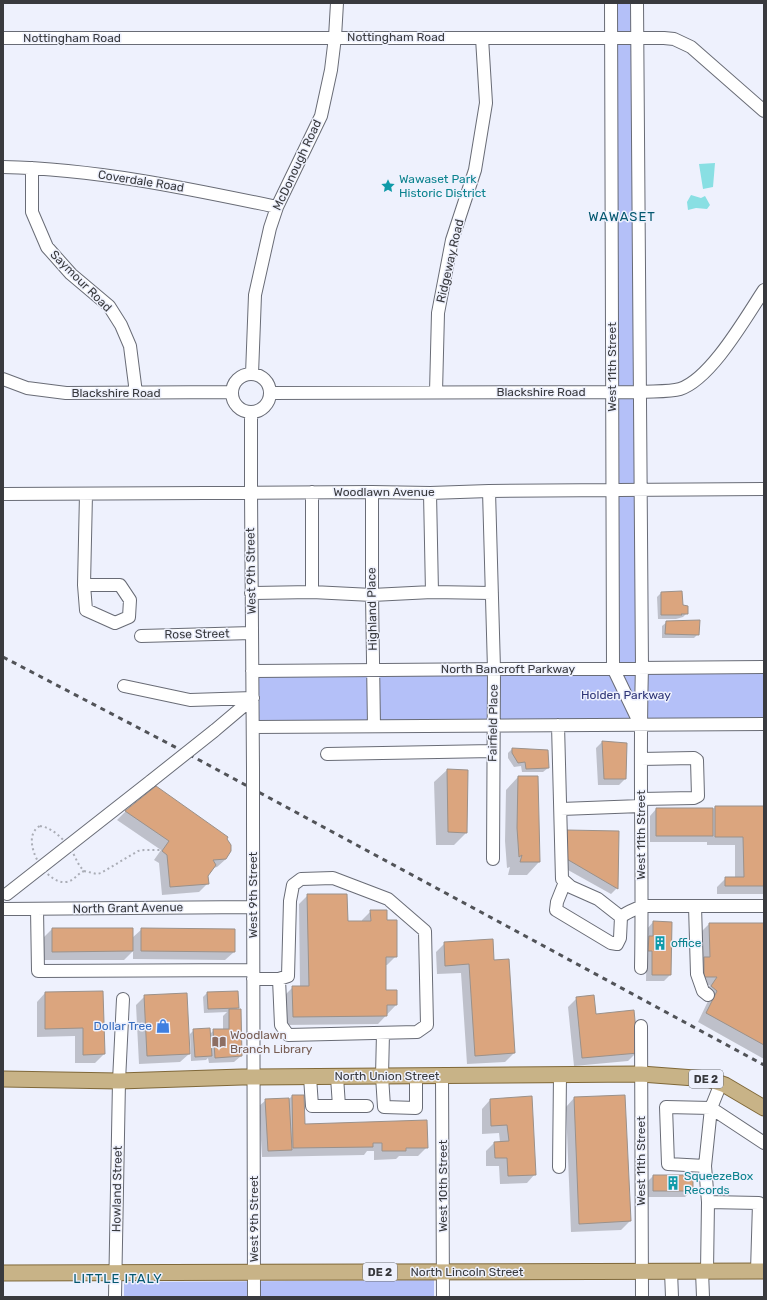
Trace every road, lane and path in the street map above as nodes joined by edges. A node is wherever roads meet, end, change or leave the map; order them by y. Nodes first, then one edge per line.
1 (337, 3) edge
2 (611, 3) edge
3 (637, 3) edge
4 (335, 37) junction
5 (3, 38) edge
6 (482, 38) junction
7 (610, 38) junction
8 (637, 38) junction
9 (764, 111) edge
10 (3, 167) edge
11 (32, 168) junction
12 (277, 207) junction
13 (764, 290) edge
14 (252, 374) junction
15 (3, 379) edge
16 (232, 392) junction
17 (436, 392) junction
18 (612, 392) junction
19 (640, 392) junction
20 (136, 393) junction
21 (270, 393) junction
22 (251, 412) junction
23 (764, 489) edge
24 (612, 490) junction
25 (641, 490) junction
26 (489, 491) junction
27 (251, 492) junction
28 (312, 492) junction
29 (372, 492) junction
30 (430, 493) junction
31 (3, 494) edge
32 (86, 494) junction
33 (84, 584) dead end
34 (312, 592) junction
35 (432, 592) junction
36 (251, 593) junction
37 (492, 593) junction
38 (372, 595) junction
39 (252, 633) junction
40 (141, 636) dead end
41 (764, 667) edge
42 (613, 668) junction
43 (642, 668) junction
44 (494, 669) junction
45 (373, 670) junction
46 (252, 671) junction
47 (124, 686) dead end
48 (252, 698) junction
49 (764, 724) edge
50 (558, 725) junction
51 (640, 725) junction
52 (374, 726) junction
53 (493, 726) junction
54 (253, 727) junction
55 (493, 751) junction
56 (327, 754) dead end
57 (641, 759) junction
58 (641, 802) junction
59 (560, 809) junction
60 (162, 850) dead end
61 (494, 859) dead end
62 (84, 871) dead end
63 (565, 882) junction
64 (7, 894) dead end
65 (642, 906) junction
66 (695, 906) junction
67 (764, 906) edge
68 (253, 907) junction
69 (3, 909) edge
70 (37, 909) junction
71 (621, 917) junction
72 (641, 968) dead end
73 (253, 975) junction
74 (279, 979) junction
75 (708, 995) dead end
76 (123, 999) dead end
77 (641, 1026) dead end
78 (383, 1033) junction
79 (641, 1074) junction
80 (560, 1075) junction
81 (382, 1076) junction
82 (416, 1076) junction
83 (442, 1076) junction
84 (253, 1077) junction
85 (310, 1077) junction
86 (337, 1077) junction
87 (3, 1079) edge
88 (119, 1081) junction
89 (721, 1084) junction
90 (339, 1106) junction
91 (367, 1106) dead end
92 (711, 1108) junction
93 (764, 1108) edge
94 (764, 1143) edge
95 (705, 1166) junction
96 (559, 1167) dead end
97 (708, 1202) junction
98 (761, 1203) edge
99 (642, 1271) junction
100 (671, 1271) junction
101 (704, 1271) junction
102 (760, 1271) edge
103 (115, 1272) junction
104 (254, 1272) junction
105 (443, 1272) junction
106 (3, 1273) edge
107 (115, 1297) edge
108 (254, 1297) edge
109 (443, 1297) edge
110 (642, 1297) edge
111 (672, 1297) edge
112 (703, 1297) edge

1 - 4 street, McDonough Road
2 - 7 street, West 11th Street
3 - 8 street, West 11th Street
4 - 5 street, Nottingham Road
4 - 6 street, Nottingham Road
4 - 12 street, McDonough Road
6 - 7 street, Nottingham Road
6 - 17 street, Ridgeway Road
7 - 8 street, Nottingham Road
7 - 18 street, West 11th Street
8 - 9 street, Nottingham Road
8 - 19 street, West 11th Street
10 - 11 street, Coverdale Road
11 - 12 street, Coverdale Road
11 - 20 street, Saymour Road
12 - 14 street, McDonough Road
13 - 19 street, Blackshire Road
14 - 16 street
14 - 21 street
15 - 20 street, Blackshire Road
16 - 20 street, Blackshire Road
16 - 22 street
17 - 18 street, Blackshire Road
17 - 21 street, Blackshire Road
18 - 19 street, Blackshire Road
18 - 24 street, West 11th Street
19 - 25 street, West 11th Street
21 - 22 street
22 - 27 street
23 - 25 street, Woodlawn Avenue
24 - 25 street, Woodlawn Avenue
24 - 26 street, Woodlawn Avenue
24 - 42 street, West 11th Street
25 - 43 street, West 11th Street
26 - 30 street, Woodlawn Avenue
26 - 37 street, Fairfield Place
27 - 28 street, Woodlawn Avenue
27 - 32 street, Woodlawn Avenue
27 - 36 street, West 9th Street
28 - 29 street, Woodlawn Avenue
28 - 34 street
29 - 30 street, Woodlawn Avenue
29 - 38 street, Highland Place
30 - 35 street
31 - 32 street, Woodlawn Avenue
32 - 33 street
34 - 36 street
34 - 38 street
35 - 37 street
35 - 38 street
36 - 39 street, West 9th Street
37 - 44 street, Fairfield Place
38 - 45 street, Highland Place
39 - 40 street, Rose Street
39 - 46 street, West 9th Street
41 - 43 street, North Bancroft Parkway
42 - 43 street, North Bancroft Parkway
42 - 44 street, North Bancroft Parkway
42 - 51 street, West 11th Street
43 - 51 street, West 11th Street
44 - 45 street, North Bancroft Parkway
44 - 53 street, Fairfield Place
45 - 46 street, North Bancroft Parkway
45 - 52 street, Highland Place
46 - 48 street, West 9th Street
47 - 48 street
48 - 54 street, West 9th Street
48 - 64 street, bridge
49 - 51 street
50 - 51 street
50 - 53 street
50 - 59 street
51 - 57 street, West 11th Street
52 - 53 street
52 - 54 street
53 - 55 street, Fairfield Place
54 - 68 street, West 9th Street, bridge
55 - 56 street
55 - 61 street, Fairfield Place
57 - 58 street, West 11th Street
57 - 58 street
58 - 59 street
58 - 65 street, West 11th Street
59 - 63 street
60 - 62 path
63 - 71 street
63 - 71 street
65 - 66 street
65 - 71 street
65 - 72 street, West 11th Street
66 - 67 street
66 - 75 street
68 - 70 street, North Grant Avenue
68 - 73 street, West 9th Street
69 - 70 street, North Grant Avenue
70 - 73 street
73 - 74 street
73 - 84 street, West 9th Street
74 - 78 street
74 - 78 street
76 - 88 street, Howland Street
77 - 79 street, West 11th Street
78 - 81 street
79 - 80 main road, North Union Street / DE 2
79 - 89 main road, North Union Street / DE 2
79 - 99 street, West 11th Street
80 - 83 main road, North Union Street / DE 2
80 - 96 street
81 - 82 main road, North Union Street / DE 2
81 - 82 street
81 - 86 main road, North Union Street / DE 2
82 - 83 main road, North Union Street / DE 2
83 - 105 street, West 10th Street
84 - 85 main road, North Union Street / DE 2
84 - 88 main road, North Union Street / DE 2
84 - 104 street, West 9th Street
85 - 86 main road, North Union Street / DE 2
85 - 90 street
86 - 90 street
87 - 88 main road, North Union Street / DE 2
88 - 103 street, Howland Street
89 - 92 street
89 - 93 main road, North Union Street / DE 2
90 - 91 street
92 - 94 street
92 - 95 street
92 - 95 street
95 - 97 street
97 - 98 street
97 - 101 street
98 - 102 street
99 - 100 main road, North Lincoln Street / DE 2
99 - 105 main road, North Lincoln Street / DE 2
99 - 110 street, West 11th Street
100 - 101 main road, North Lincoln Street / DE 2
100 - 111 street
101 - 102 main road, North Lincoln Street / DE 2
101 - 112 street
103 - 104 main road, North Lincoln Street / DE 2
103 - 106 main road, North Lincoln Street / DE 2
103 - 107 street, Howland Street
104 - 105 main road, North Lincoln Street / DE 2
104 - 108 street, West 9th Street
105 - 109 street, West 10th Street

